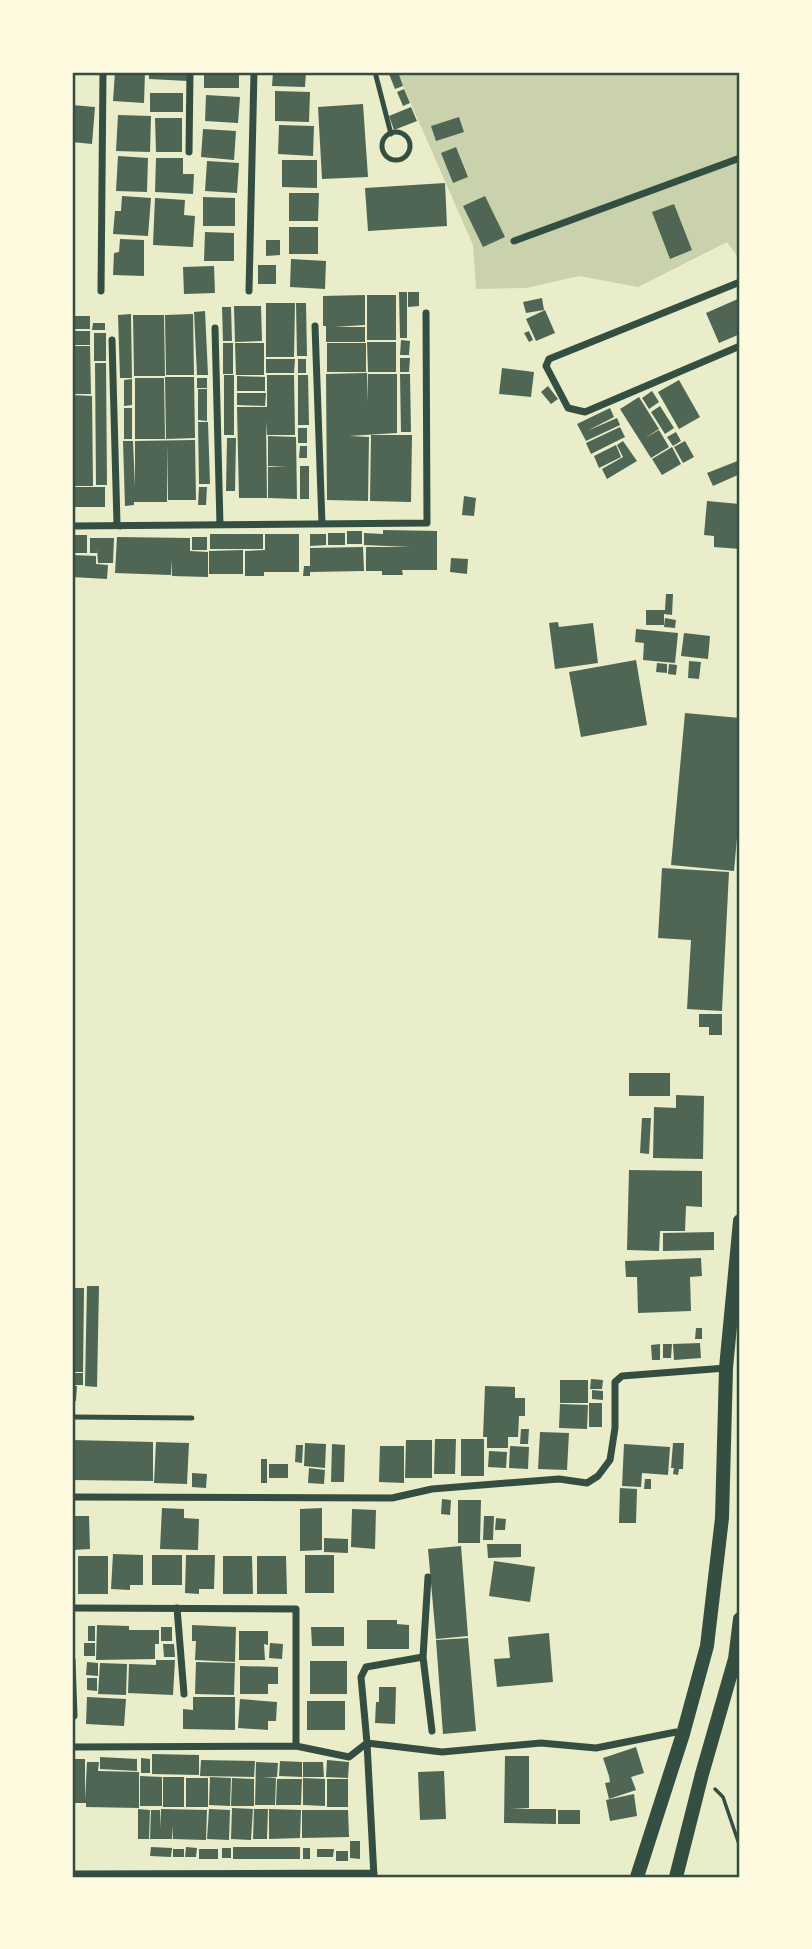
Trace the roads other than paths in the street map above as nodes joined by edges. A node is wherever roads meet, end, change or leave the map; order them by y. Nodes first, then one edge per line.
1 (103, 72) edge
2 (190, 72) edge
3 (254, 72) edge
4 (375, 72) edge
5 (391, 134) junction
6 (189, 152) dead end
7 (740, 158) edge
8 (514, 241) dead end
9 (740, 282) edge
10 (249, 291) dead end
11 (101, 292) dead end
12 (426, 313) dead end
13 (315, 326) dead end
14 (215, 328) dead end
15 (112, 340) dead end
16 (740, 346) edge
17 (322, 524) junction
18 (220, 525) junction
19 (72, 526) edge
20 (120, 526) junction
21 (740, 1221) edge
22 (726, 1368) junction
23 (72, 1417) edge
24 (191, 1418) dead end
25 (72, 1497) edge
26 (428, 1577) dead end
27 (72, 1608) edge
28 (177, 1608) junction
29 (740, 1619) edge
30 (423, 1657) junction
31 (72, 1660) edge
32 (184, 1694) dead end
33 (74, 1716) edge
34 (432, 1731) dead end
35 (682, 1734) junction
36 (367, 1743) junction
37 (296, 1746) junction
38 (72, 1747) edge
39 (72, 1874) edge
40 (374, 1875) edge
41 (636, 1877) edge
42 (676, 1877) edge

1 - 11 street
2 - 6 street
3 - 10 street
4 - 5 lane
5 - 5 lane
7 - 8 street
9 - 16 street
12 - 17 street
13 - 17 street
14 - 18 street
15 - 20 street
17 - 18 street
18 - 20 street
19 - 20 street
21 - 22 main road
22 - 25 street
22 - 35 main road
23 - 24 lane
26 - 30 street
27 - 28 street
28 - 32 street
28 - 37 street
29 - 42 main road
30 - 34 street
30 - 36 street
31 - 33 street
35 - 36 street
35 - 41 main road
36 - 37 street
36 - 40 street
37 - 38 street
39 - 40 street

